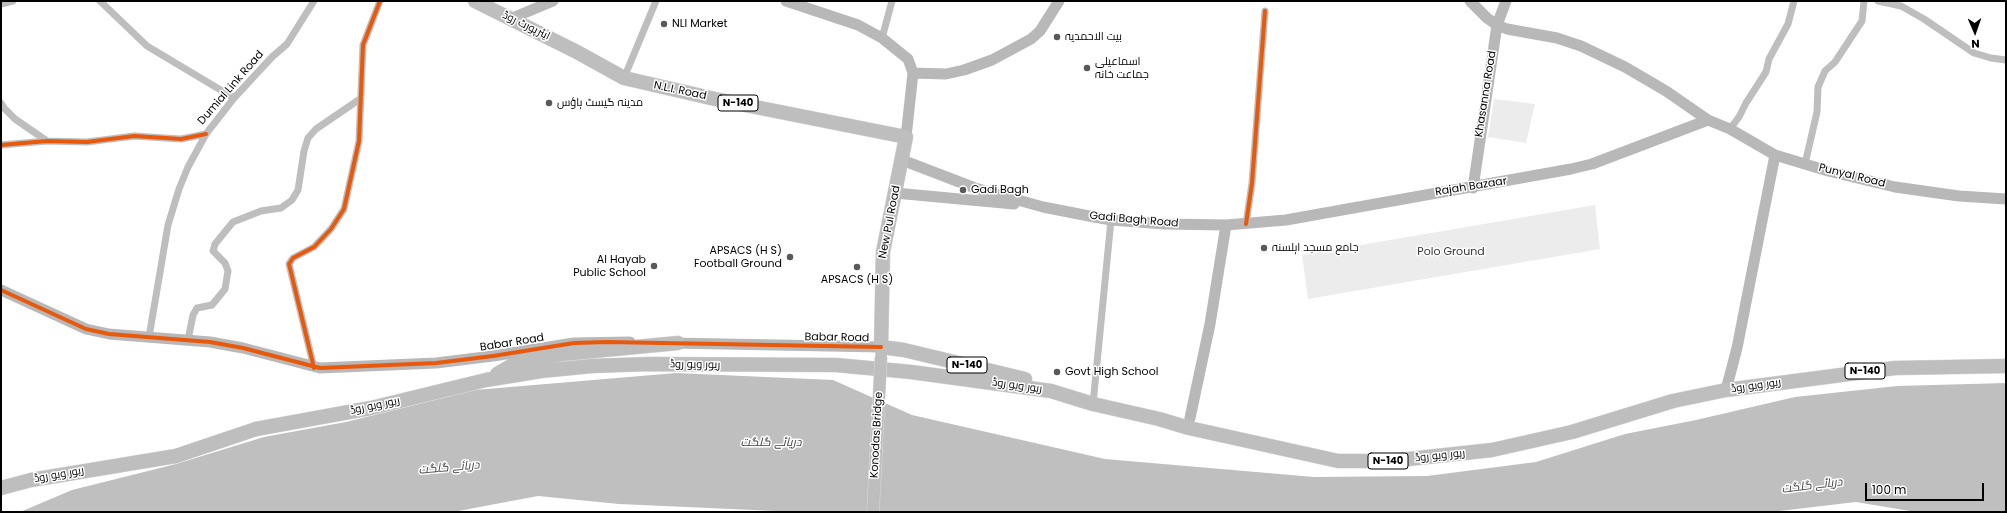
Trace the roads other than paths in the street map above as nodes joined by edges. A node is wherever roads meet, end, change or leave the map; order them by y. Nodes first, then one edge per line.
1 (13, 1) edge
2 (100, 1) edge
3 (314, 1) edge
4 (380, 1) edge
5 (475, 1) edge
6 (553, 1) edge
7 (656, 1) edge
8 (786, 1) edge
9 (892, 1) edge
10 (1059, 1) edge
11 (1470, 1) edge
12 (1506, 1) edge
13 (1794, 1) edge
14 (1864, 1) edge
15 (1878, 1) edge
16 (1, 4) edge
17 (1265, 11) dead end
18 (510, 19) junction
19 (1497, 25) junction
20 (882, 38) junction
21 (576, 52) joint
22 (2006, 60) edge
23 (913, 72) junction
24 (624, 78) junction
25 (234, 98) junction
26 (360, 99) junction
27 (1, 103) edge
28 (1708, 120) junction
29 (1730, 129) junction
30 (206, 134) junction
31 (906, 137) junction
32 (47, 141) junction
33 (1, 145) edge
34 (1775, 155) junction
35 (902, 160) junction
36 (1805, 164) junction
37 (975, 188) junction
38 (1473, 188) junction
39 (895, 193) junction
40 (2006, 199) edge
41 (973, 200) junction
42 (1043, 206) junction
43 (1111, 220) junction
44 (1246, 224) junction
45 (1226, 225) junction
46 (1, 290) edge
47 (149, 337) junction
48 (188, 340) junction
49 (678, 343) junction
50 (881, 352) junction
51 (2006, 366) edge
52 (314, 368) junction
53 (486, 380) junction
54 (1726, 390) junction
55 (1051, 391) junction
56 (1093, 404) junction
57 (1190, 418) dead end
58 (1, 488) edge
59 (872, 512) edge

1 - 16 street
2 - 25 street
3 - 25 street, Dumial Link Road
4 - 26 street
5 - 18 highway, ایئرپورٹ روڈ / N-140
6 - 18 main road
7 - 24 street
8 - 20 main road
9 - 20 street
10 - 23 main road
11 - 19 main road
12 - 19 main road, Khasanna Road
13 - 29 street
14 - 36 street
15 - 22 street
17 - 44 street
18 - 21 highway, ایئرپورٹ روڈ / N-140
19 - 28 main road, Punyal Road
19 - 38 main road, Khasanna Road
20 - 23 main road
21 - 24 highway, N.L.I. Road / N-140
23 - 31 main road
24 - 31 highway, N.L.I. Road / N-140
25 - 30 street, Dumial Link Road
26 - 48 street
26 - 52 street
27 - 32 street
28 - 29 main road, Punyal Road
28 - 38 main road, Rajah Bazaar
29 - 34 main road, Punyal Road
30 - 32 street
30 - 47 street, Dumial Link Road
31 - 35 highway
32 - 33 street
34 - 36 main road, Punyal Road
34 - 54 main road
35 - 37 main road, Gadi Bagh Road
35 - 39 highway, New Pul Road
36 - 40 main road, Punyal Road
37 - 41 main road
37 - 42 main road, Gadi Bagh Road
38 - 44 main road, Rajah Bazaar
39 - 41 main road, Gadi Bagh Road
39 - 50 highway, New Pul Road
41 - 42 main road, Gadi Bagh Road
42 - 43 main road, Gadi Bagh Road
43 - 45 main road, Gadi Bagh Road
43 - 56 street
44 - 45 main road, Rajah Bazaar
45 - 57 main road
46 - 47 main road, Babar Road
47 - 48 main road, Babar Road
48 - 52 main road, Babar Road
49 - 50 main road, Babar Road
49 - 52 main road, Babar Road
49 - 53 highway
50 - 55 highway, N-140
50 - 59 main road, Konodas Bridge, bridge
51 - 54 highway, ریور ویو روڈ / N-140
53 - 55 highway, ریور ویو روڈ
53 - 58 highway, ریور ویو روڈ
54 - 56 highway, ریور ویو روڈ / N-140
55 - 56 highway, ریور ویو روڈ / N-140

